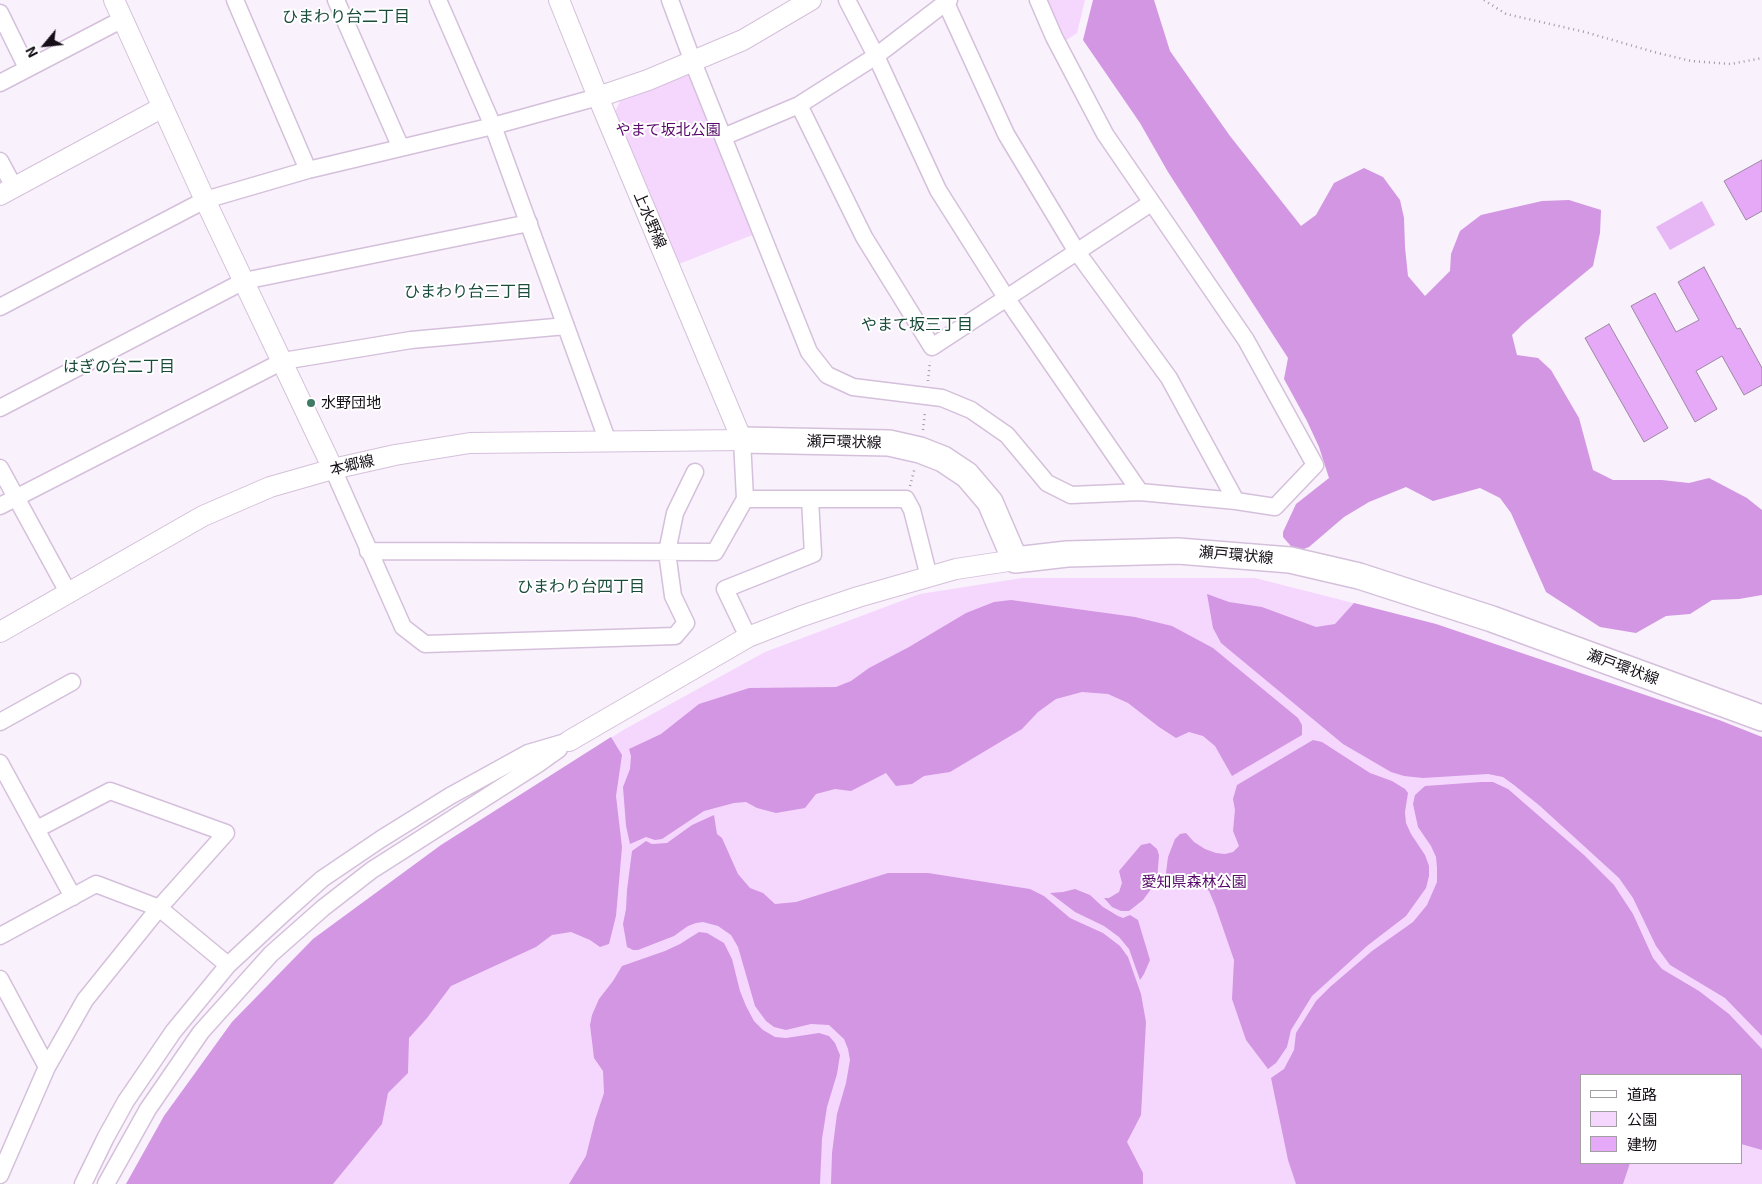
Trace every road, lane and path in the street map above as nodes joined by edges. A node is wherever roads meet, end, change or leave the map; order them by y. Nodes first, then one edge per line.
1 (114, 0) edge
2 (235, 0) edge
3 (336, 0) edge
4 (438, 0) edge
5 (560, 0) edge
6 (670, 0) edge
7 (811, 0) edge
8 (847, 0) edge
9 (1038, 0) edge
10 (1484, 0) edge
11 (947, 1) edge
12 (0, 13) edge
13 (123, 19) junction
14 (876, 56) junction
15 (1762, 58) edge
16 (693, 62) junction
17 (27, 68) junction
18 (0, 83) edge
19 (598, 97) junction
20 (799, 104) junction
21 (163, 107) junction
22 (493, 126) junction
23 (723, 137) junction
24 (401, 148) junction
25 (0, 160) edge
26 (308, 170) junction
27 (7, 191) edge
28 (205, 200) junction
29 (1151, 203) junction
30 (529, 223) junction
31 (1077, 252) junction
32 (244, 281) junction
33 (1007, 299) junction
34 (0, 307) edge
35 (566, 326) junction
36 (283, 361) junction
37 (0, 408) edge
38 (742, 440) junction
39 (608, 442) junction
40 (920, 450) junction
41 (0, 468) edge
42 (333, 469) junction
43 (695, 472) dead end
44 (1140, 492) junction
45 (16, 498) junction
46 (745, 499) junction
47 (810, 499) junction
48 (906, 500) junction
49 (1236, 501) junction
50 (0, 506) edge
51 (368, 551) junction
52 (667, 552) junction
53 (1015, 560) junction
54 (929, 577) junction
55 (68, 594) junction
56 (0, 632) edge
57 (748, 637) junction
58 (72, 682) dead end
59 (1762, 718) edge
60 (0, 722) edge
61 (569, 742) junction
62 (0, 764) edge
63 (37, 829) junction
64 (73, 897) junction
65 (159, 908) junction
66 (0, 936) edge
67 (228, 965) junction
68 (0, 979) edge
69 (47, 1067) junction
70 (0, 1175) edge
71 (83, 1184) edge
72 (106, 1184) edge

1 - 13 street
2 - 26 street
3 - 24 street
4 - 22 street
5 - 19 street, 上水野線
6 - 16 street
7 - 16 street
8 - 14 street
9 - 29 street
10 - 15 path
11 - 14 street
11 - 31 street
12 - 17 street
13 - 17 street
13 - 21 street
14 - 20 street
14 - 33 street
16 - 19 street
16 - 23 street
17 - 18 street
19 - 22 street
19 - 38 street, 上水野線
20 - 23 street
20 - 33 street
21 - 27 street
21 - 28 street
22 - 24 street
22 - 30 street
23 - 44 street
24 - 26 street
25 - 27 street
26 - 28 street
28 - 32 street
28 - 34 street
29 - 31 street
29 - 49 street
30 - 32 street
30 - 35 street
31 - 33 street
31 - 49 street
32 - 36 street
32 - 37 street
33 - 44 street
35 - 36 street
35 - 39 street
36 - 42 street
36 - 45 street
38 - 39 street, 本郷線
38 - 40 main road, 瀬戸環状線
38 - 46 street
39 - 42 street, 本郷線
40 - 48 path
40 - 53 main road, 瀬戸環状線
41 - 45 street
42 - 51 street
42 - 55 street, 本郷線
43 - 52 street
44 - 49 street
45 - 50 street
45 - 55 street
46 - 47 street
46 - 52 street
47 - 48 street
47 - 57 street
48 - 54 street
51 - 52 street
51 - 52 street
53 - 54 street
53 - 59 main road, 瀬戸環状線
54 - 57 street
55 - 56 street, 本郷線
57 - 61 street
58 - 60 street
61 - 67 street
61 - 72 street
62 - 63 street
63 - 64 street
63 - 65 street
64 - 65 street
64 - 66 street
65 - 67 street
65 - 69 street
67 - 71 street
68 - 69 street
69 - 70 street

